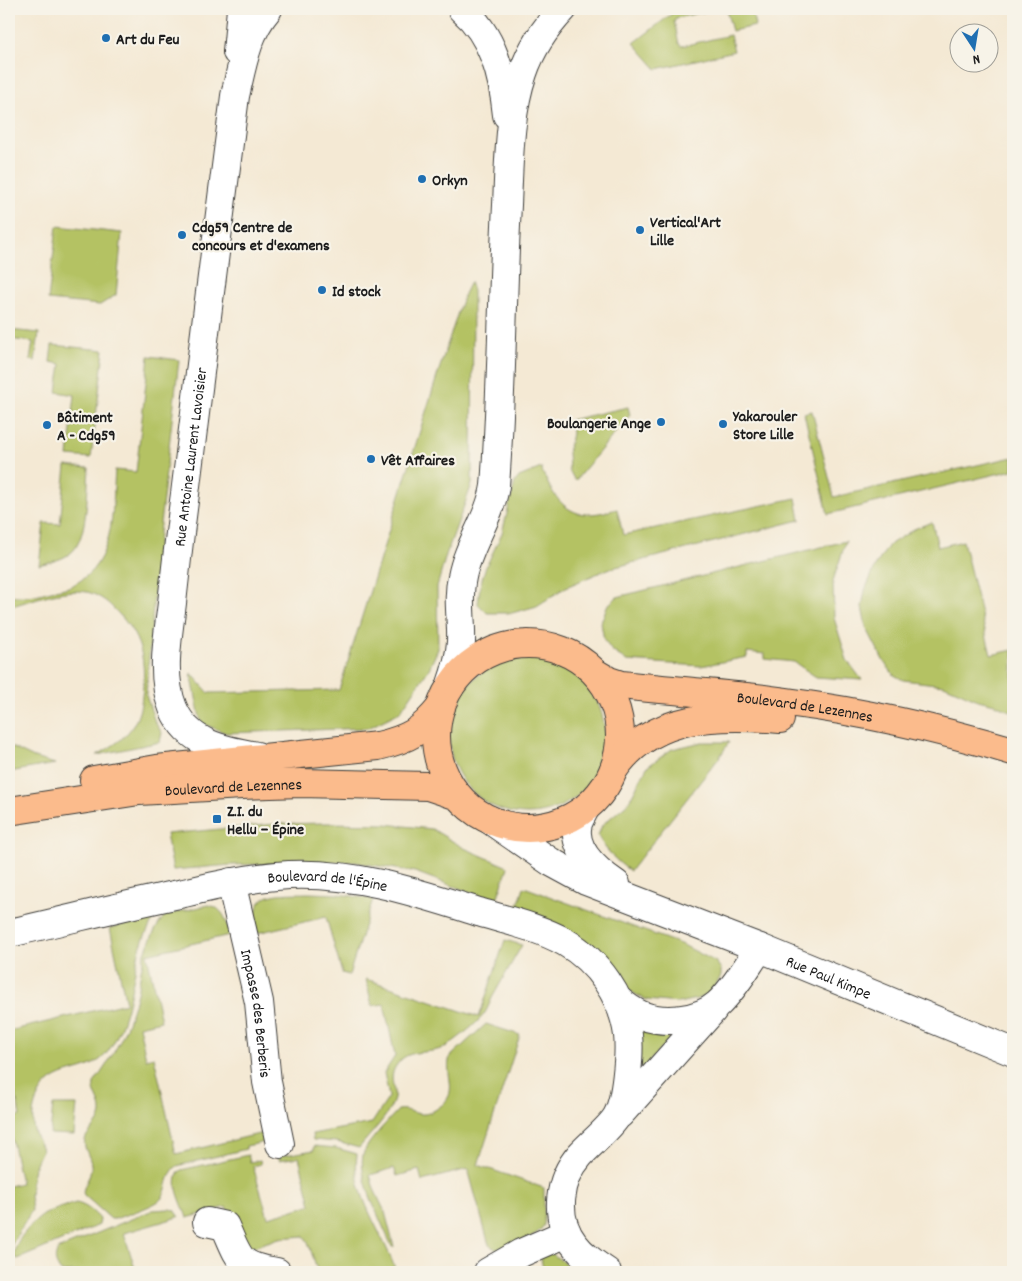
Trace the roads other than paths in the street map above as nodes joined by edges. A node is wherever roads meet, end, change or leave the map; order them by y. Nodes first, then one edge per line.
1 (242, 9) edge
2 (268, 9) edge
3 (462, 9) edge
4 (563, 9) edge
5 (235, 96) junction
6 (510, 146) junction
7 (597, 674) junction
8 (445, 697) junction
9 (1013, 751) edge
10 (266, 758) junction
11 (1013, 767) edge
12 (614, 769) junction
13 (458, 796) junction
14 (9, 804) edge
15 (585, 809) junction
16 (9, 811) edge
17 (490, 820) junction
18 (231, 882) junction
19 (644, 902) junction
20 (9, 933) edge
21 (760, 948) junction
22 (618, 1000) junction
23 (718, 1004) junction
24 (1013, 1052) edge
25 (617, 1117) junction
26 (280, 1144) dead end
27 (207, 1222) dead end
28 (567, 1233) junction
29 (277, 1272) edge
30 (488, 1272) edge
31 (607, 1272) edge

1 - 5 street
2 - 5 street
3 - 6 street
4 - 6 street
5 - 10 street, Rue Antoine Laurent Lavoisier
6 - 8 street
7 - 8 main road, Boulevard de Lezennes
7 - 9 main road, Boulevard de Lezennes
7 - 12 main road
8 - 10 main road, Boulevard de Lezennes
8 - 13 main road
10 - 14 main road, Boulevard de Lezennes
11 - 12 main road, Boulevard de Lezennes
12 - 15 main road
13 - 16 main road, Boulevard de Lezennes
13 - 17 main road
15 - 17 main road
15 - 19 street, Rue Paul Kimpe
17 - 19 street, Rue Paul Kimpe
18 - 20 street, Boulevard de l'Épine
18 - 22 street, Boulevard de l'Épine
18 - 26 street, Impasse des Berberis
19 - 21 street, Rue Paul Kimpe
21 - 23 street, Boulevard de l'Épine
21 - 24 street, Rue Paul Kimpe
22 - 23 street, Boulevard de l'Épine
22 - 25 street, Boulevard de l'Épine
23 - 25 street, Boulevard de l'Épine
25 - 28 street, Boulevard de l'Épine
27 - 29 street
28 - 30 street
28 - 31 street, Boulevard de l'Épine

